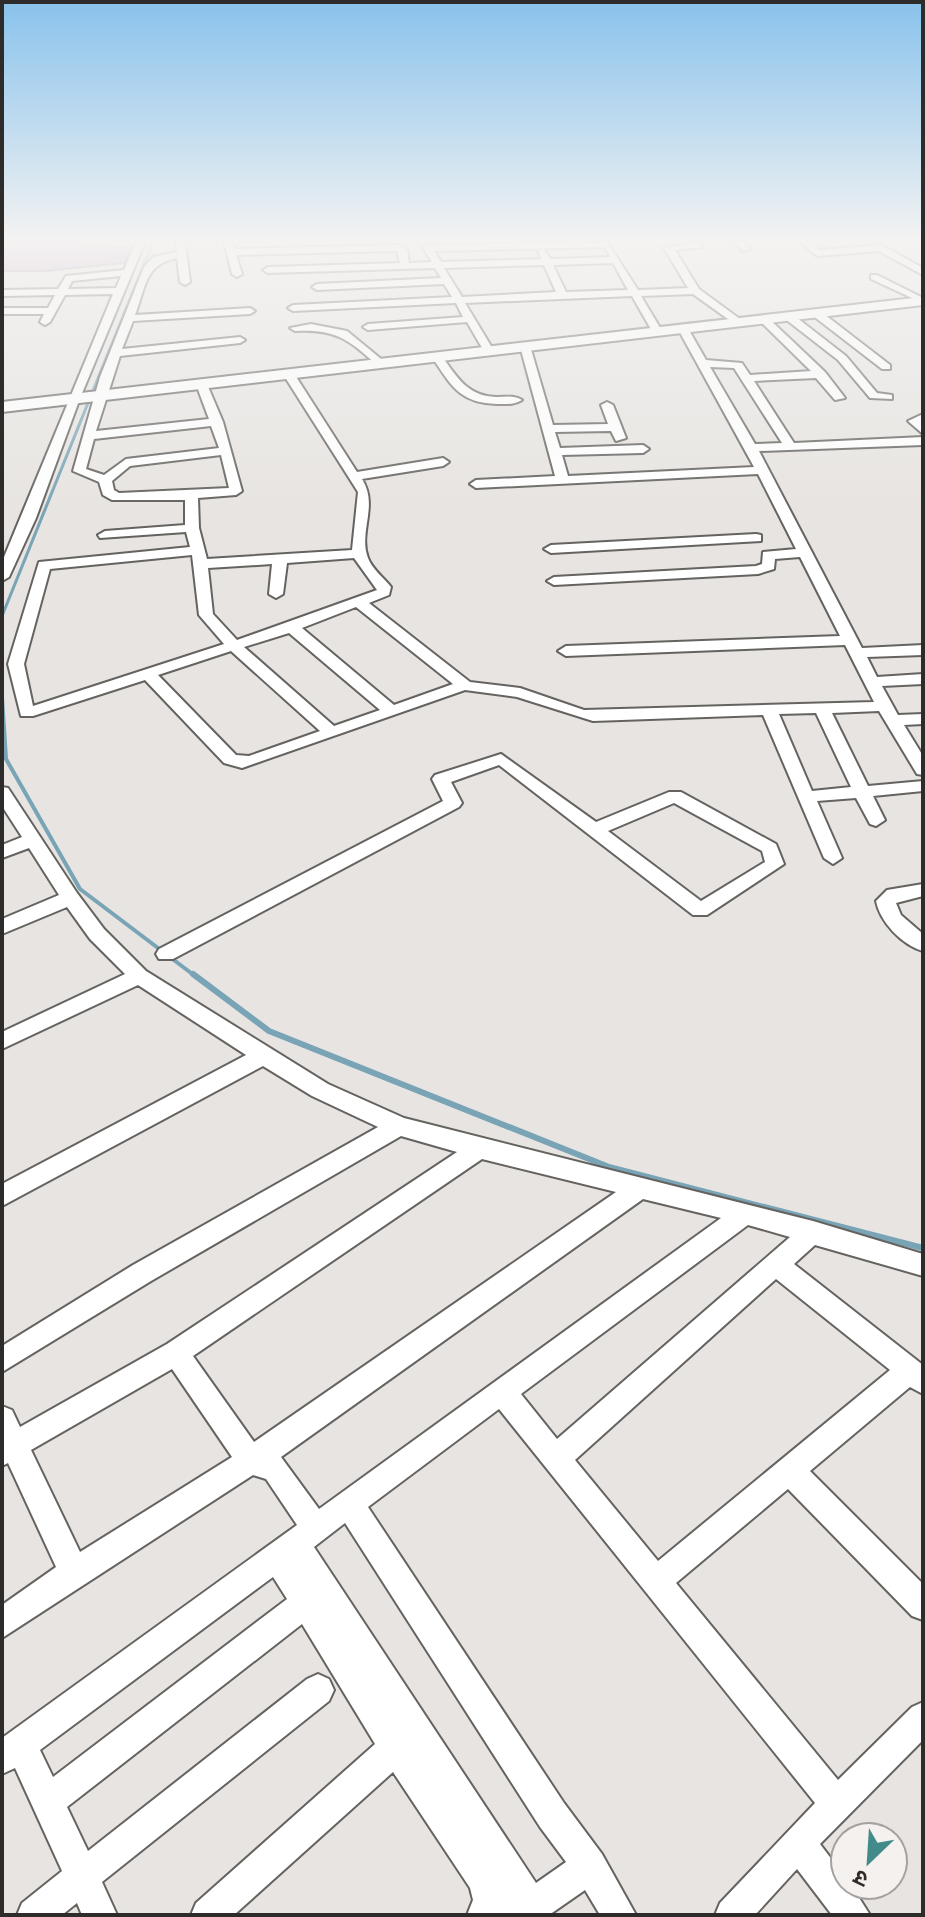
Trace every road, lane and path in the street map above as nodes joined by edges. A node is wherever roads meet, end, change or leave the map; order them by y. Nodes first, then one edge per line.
1 (108, 331) edge
2 (124, 331) edge
3 (346, 331) edge
4 (478, 331) edge
5 (653, 331) edge
6 (685, 331) edge
7 (776, 331) edge
8 (808, 331) edge
9 (840, 331) edge
10 (240, 340) dead end
11 (525, 346) junction
12 (489, 351) junction
13 (116, 353) junction
14 (437, 357) junction
15 (381, 363) junction
16 (703, 363) junction
17 (886, 367) dead end
18 (289, 374) junction
19 (821, 374) junction
20 (747, 378) junction
21 (202, 384) junction
22 (89, 397) junction
23 (888, 397) dead end
24 (839, 398) dead end
25 (516, 400) dead end
26 (607, 405) dead end
27 (2, 407) edge
28 (923, 418) edge
29 (217, 422) junction
30 (615, 427) junction
31 (549, 429) junction
32 (923, 430) edge
33 (87, 436) junction
34 (923, 441) edge
35 (791, 447) junction
36 (751, 448) junction
37 (643, 449) dead end
38 (605, 450) junction
39 (624, 450) junction
40 (226, 451) junction
41 (556, 452) junction
42 (443, 462) dead end
43 (762, 470) junction
44 (354, 476) junction
45 (617, 477) junction
46 (562, 478) junction
47 (105, 480) junction
48 (476, 484) dead end
49 (190, 495) junction
50 (747, 525) dead end
51 (192, 528) junction
52 (105, 535) dead end
53 (756, 538) junction
54 (551, 549) dead end
55 (806, 553) junction
56 (359, 554) junction
57 (768, 555) junction
58 (199, 557) junction
59 (280, 559) junction
60 (622, 561) junction
61 (2, 577) edge
62 (554, 581) dead end
63 (276, 594) dead end
64 (360, 603) junction
65 (291, 627) junction
66 (233, 645) junction
67 (855, 646) junction
68 (923, 650) edge
69 (566, 651) dead end
70 (147, 673) junction
71 (923, 679) edge
72 (872, 682) junction
73 (464, 685) junction
74 (822, 709) junction
75 (391, 711) junction
76 (769, 711) junction
77 (888, 713) junction
78 (923, 719) edge
79 (332, 733) junction
80 (923, 770) edge
81 (923, 786) edge
82 (2, 792) edge
83 (862, 792) junction
84 (804, 797) junction
85 (876, 820) dead end
86 (594, 830) junction
87 (32, 840) junction
88 (2, 852) edge
89 (833, 858) dead end
90 (923, 890) edge
91 (70, 898) junction
92 (2, 927) edge
93 (923, 944) edge
94 (166, 954) dead end
95 (139, 976) junction
96 (2, 1041) edge
97 (265, 1055) junction
98 (399, 1126) junction
99 (479, 1149) junction
100 (638, 1190) junction
101 (2, 1196) edge
102 (745, 1214) junction
103 (813, 1232) junction
104 (776, 1264) junction
105 (923, 1265) edge
106 (176, 1353) junction
107 (2, 1360) edge
108 (917, 1376) edge
109 (503, 1393) junction
110 (2, 1419) edge
111 (7, 1449) edge
112 (556, 1458) junction
113 (251, 1461) junction
114 (789, 1470) junction
115 (350, 1505) junction
116 (296, 1543) junction
117 (74, 1572) junction
118 (655, 1582) junction
119 (315, 1596) junction
120 (923, 1605) edge
121 (2, 1623) edge
122 (318, 1690) dead end
123 (923, 1718) edge
124 (406, 1739) junction
125 (11, 1751) edge
126 (47, 1802) junction
127 (837, 1804) junction
128 (798, 1843) junction
129 (590, 1866) junction
130 (83, 1876) junction
131 (487, 1907) edge
132 (525, 1912) edge
133 (34, 1915) edge
134 (100, 1915) edge
135 (208, 1915) edge
136 (619, 1915) edge
137 (732, 1915) edge
138 (853, 1915) edge

1 - 22 street
2 - 13 street
3 - 15 street
4 - 12 street
5 - 11 main road
6 - 16 street
7 - 19 street
8 - 23 street
9 - 17 street
10 - 13 street
11 - 12 main road
11 - 31 street
12 - 14 main road
13 - 22 street
14 - 15 main road
14 - 25 street
15 - 18 main road
16 - 20 street
16 - 36 street
18 - 21 main road
18 - 44 street
19 - 20 street
19 - 24 street
20 - 35 street
21 - 22 main road
21 - 29 street
22 - 27 main road
22 - 33 street
22 - 61 street
26 - 30 street
28 - 32 street
29 - 33 street
29 - 40 street
30 - 31 street
30 - 39 street
31 - 41 street
33 - 47 street
34 - 35 street
35 - 36 street
36 - 43 street
37 - 39 street
38 - 39 street
38 - 41 street
38 - 45 street
40 - 47 street
40 - 49 street
41 - 46 street
42 - 44 street
43 - 45 street
43 - 55 street
44 - 56 street
45 - 46 street
46 - 48 street
47 - 49 street
49 - 51 street
50 - 53 street
51 - 52 street
51 - 58 street
53 - 57 street
53 - 60 street
54 - 60 street
55 - 57 street
55 - 67 street
56 - 59 street
56 - 64 street
57 - 60 street
58 - 59 street
58 - 66 street
58 - 70 street
59 - 63 street
60 - 62 street
64 - 65 street
64 - 73 street
65 - 66 street
65 - 75 street
66 - 70 street
66 - 79 street
67 - 68 street
67 - 69 street
67 - 72 street
70 - 79 street
71 - 72 street
72 - 77 street
73 - 75 street
73 - 76 street
74 - 76 street
74 - 77 street
74 - 83 street
75 - 79 street
76 - 84 street
77 - 78 street
77 - 80 street
81 - 83 street
82 - 87 street
83 - 84 street
83 - 85 street
84 - 89 street
86 - 86 street
86 - 94 street
87 - 88 street
87 - 91 street
90 - 93 street
91 - 92 street
91 - 95 street
95 - 96 street
95 - 97 street
97 - 98 street
97 - 101 street
98 - 99 street
98 - 107 street
99 - 100 street
99 - 106 street
100 - 102 street
100 - 113 street
102 - 103 street
102 - 109 street
103 - 104 street
103 - 105 street
104 - 108 street
104 - 112 street
106 - 111 street
106 - 113 street
108 - 114 street
109 - 112 street
109 - 115 street
110 - 111 street
111 - 117 street
112 - 118 street
113 - 116 street
113 - 117 street
114 - 118 street
114 - 120 street
115 - 116 street
115 - 129 street
116 - 119 street
116 - 125 street
117 - 121 street
118 - 127 street
119 - 124 street
119 - 126 street
122 - 130 street
123 - 127 street
124 - 131 street
124 - 132 street
124 - 135 street
125 - 126 street
126 - 130 street
127 - 128 street
128 - 137 street
128 - 138 street
129 - 132 street
129 - 136 street
130 - 133 street
130 - 134 street
131 - 132 street

